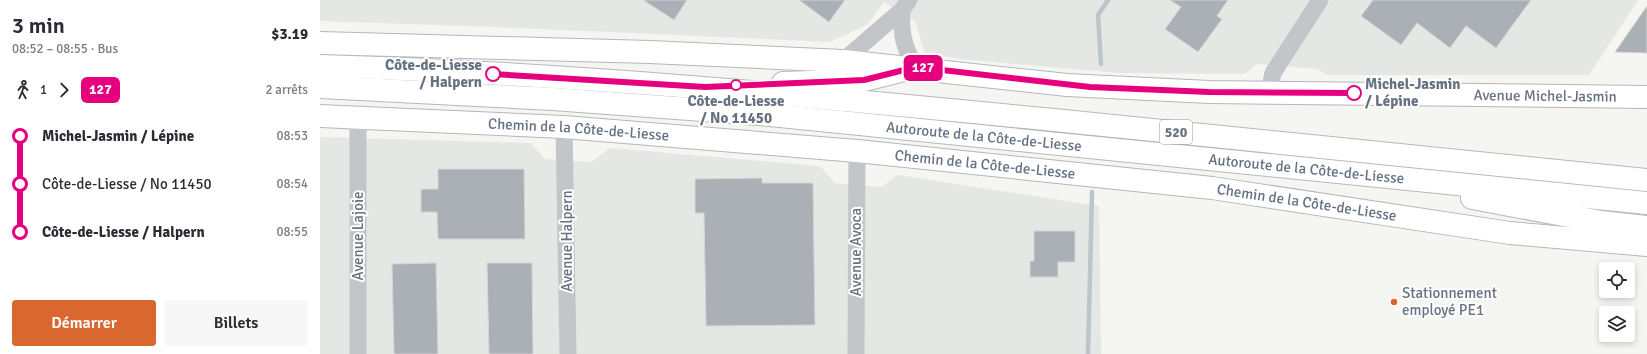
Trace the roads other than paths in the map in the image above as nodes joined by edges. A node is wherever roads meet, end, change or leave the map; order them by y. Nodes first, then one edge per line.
1 (1320, 0) edge
2 (906, 5) edge
3 (320, 43) edge
4 (843, 61) junction
5 (320, 66) edge
6 (916, 67) junction
7 (320, 87) edge
8 (705, 87) junction
9 (1269, 92) junction
10 (1647, 97) edge
11 (320, 116) edge
12 (358, 117) junction
13 (564, 127) junction
14 (857, 151) junction
15 (1331, 171) junction
16 (1647, 180) edge
17 (1647, 203) edge
18 (1647, 227) edge
19 (1647, 245) edge
20 (358, 354) edge
21 (568, 354) edge
22 (856, 354) edge

1 - 9 street
2 - 4 street
2 - 6 street
3 - 4 main road
4 - 6 main road
5 - 8 main road, Autoroute de la Côte-de-Liesse / 520
6 - 8 main road
6 - 9 main road, Avenue Michel-Jasmin
7 - 15 main road, Autoroute de la Côte-de-Liesse / 520
8 - 16 main road, Autoroute de la Côte-de-Liesse / 520
9 - 10 main road, Avenue Michel-Jasmin
11 - 12 main road, Chemin de la Côte-de-Liesse
12 - 13 main road, Chemin de la Côte-de-Liesse
12 - 20 street, Avenue Lajoie
13 - 14 main road, Chemin de la Côte-de-Liesse
13 - 21 street, Avenue Halpern
14 - 19 main road, Chemin de la Côte-de-Liesse
14 - 22 street, Avenue Avoca
15 - 17 main road, Autoroute de la Côte-de-Liesse / 520
15 - 18 main road

